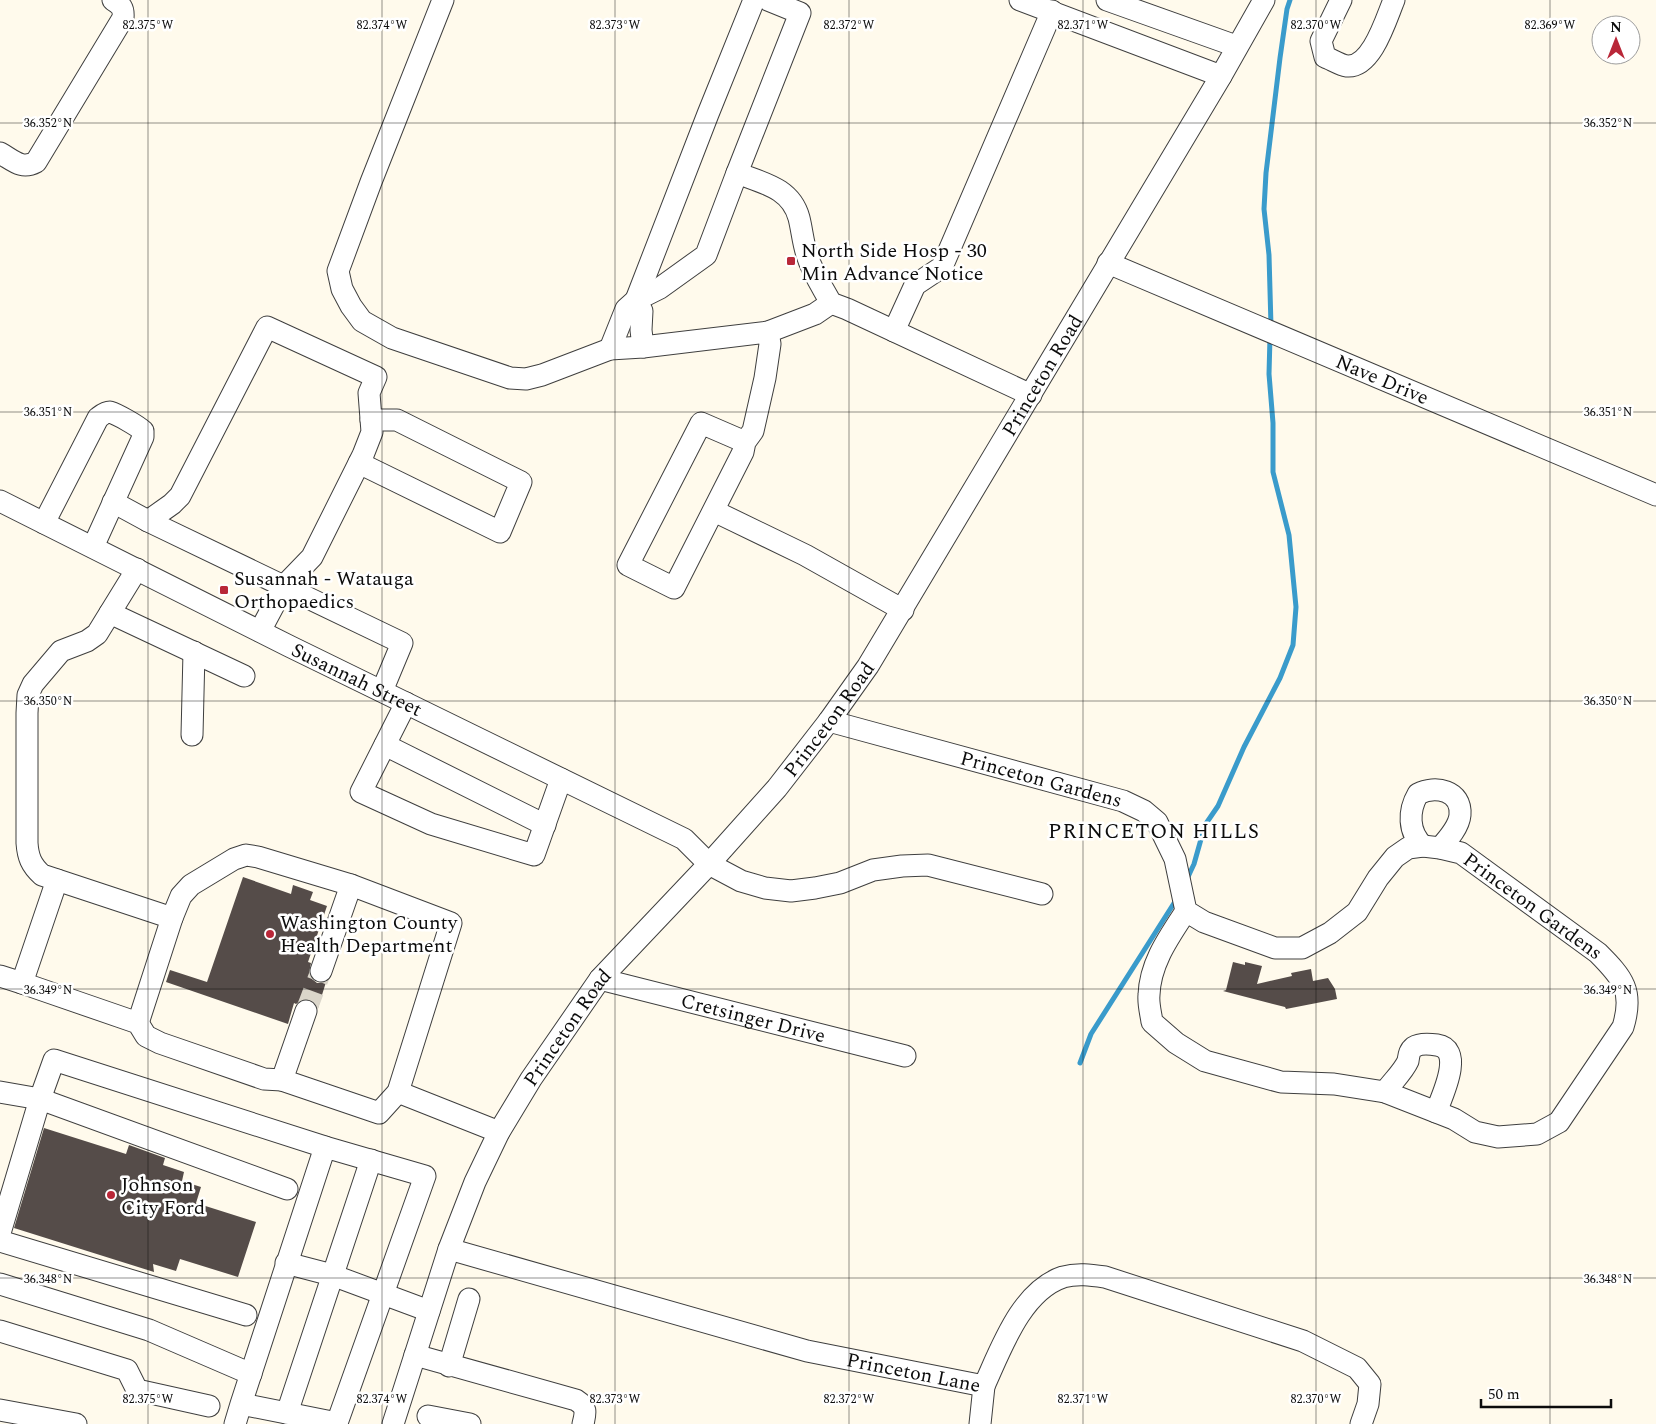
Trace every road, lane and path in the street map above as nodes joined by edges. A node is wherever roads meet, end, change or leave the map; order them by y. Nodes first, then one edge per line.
1 (113, 0) edge
2 (443, 0) edge
3 (754, 0) edge
4 (768, 0) edge
5 (1020, 0) edge
6 (1107, 0) edge
7 (1264, 0) edge
8 (1341, 0) edge
9 (1394, 0) edge
10 (1052, 12) junction
11 (1236, 46) junction
12 (1221, 76) junction
13 (0, 153) edge
14 (737, 174) junction
15 (1108, 263) junction
16 (636, 300) junction
17 (831, 304) junction
18 (768, 332) junction
19 (894, 332) junction
20 (643, 347) junction
21 (610, 348) junction
22 (1031, 395) junction
23 (371, 420) junction
24 (745, 442) junction
25 (359, 463) junction
26 (1656, 495) edge
27 (0, 501) edge
28 (113, 502) junction
29 (714, 511) junction
30 (148, 521) junction
31 (44, 523) junction
32 (93, 547) junction
33 (137, 569) junction
34 (284, 586) junction
35 (902, 610) junction
36 (110, 613) junction
37 (260, 631) junction
38 (194, 652) junction
39 (244, 676) dead end
40 (382, 691) junction
41 (406, 703) junction
42 (829, 721) junction
43 (192, 735) dead end
44 (385, 745) junction
45 (561, 779) junction
46 (545, 825) junction
47 (709, 864) junction
48 (57, 880) junction
49 (351, 885) junction
50 (1042, 894) dead end
51 (1186, 912) junction
52 (172, 918) junction
53 (320, 971) tunnel mouth
54 (0, 976) edge
55 (600, 979) junction
56 (22, 983) junction
57 (306, 1011) tunnel mouth
58 (138, 1023) junction
59 (905, 1056) dead end
60 (282, 1080) junction
61 (398, 1092) junction
62 (1385, 1092) junction
63 (1, 1096) edge
64 (40, 1100) junction
65 (1436, 1112) junction
66 (499, 1132) junction
67 (325, 1147) junction
68 (370, 1160) junction
69 (287, 1189) dead end
70 (0, 1233) edge
71 (0, 1241) edge
72 (449, 1248) junction
73 (286, 1263) junction
74 (332, 1275) junction
75 (0, 1284) edge
76 (383, 1293) junction
77 (469, 1299) dead end
78 (429, 1311) junction
79 (246, 1315) dead end
80 (0, 1331) edge
81 (415, 1355) junction
82 (449, 1366) junction
83 (251, 1374) junction
84 (984, 1386) junction
85 (241, 1404) junction
86 (209, 1406) dead end
87 (0, 1410) edge
88 (287, 1413) junction
89 (396, 1415) edge
90 (430, 1420) edge
91 (76, 1424) edge
92 (235, 1424) edge
93 (470, 1424) edge
94 (583, 1424) edge
95 (980, 1424) edge
96 (1361, 1424) edge

1 - 13 street
2 - 21 street
3 - 16 street
4 - 14 street
5 - 10 street
6 - 11 street
7 - 11 street, Princeton Road
8 - 9 street
10 - 12 street
10 - 19 street
11 - 12 street, Princeton Road
12 - 15 street, Princeton Road
14 - 16 street
14 - 17 street
15 - 22 street, Princeton Road
15 - 26 street, Nave Drive
16 - 20 street
16 - 21 street
17 - 18 street
17 - 19 street
18 - 20 street
18 - 24 street
19 - 22 street
20 - 21 street
22 - 35 street, Princeton Road
23 - 25 street
23 - 25 street
23 - 30 street
24 - 29 street
24 - 29 street
25 - 34 street
27 - 31 street, Susannah Street
28 - 30 street
28 - 31 street
28 - 32 street
29 - 35 street
30 - 34 street
31 - 32 street, Susannah Street
32 - 33 street, Susannah Street
33 - 36 street
33 - 37 street, Susannah Street
34 - 37 street
34 - 40 street
35 - 42 street, Princeton Road
36 - 38 street
36 - 48 street
37 - 40 street, Susannah Street
38 - 39 street
38 - 43 street
40 - 41 street, Susannah Street
41 - 44 street
41 - 45 street, Susannah Street
42 - 47 street, Princeton Road
42 - 51 street, Princeton Gardens
44 - 46 street
44 - 46 street
45 - 46 street
45 - 47 street, Susannah Street
47 - 50 street, Susannah Street
47 - 55 street, Princeton Road
48 - 52 street
48 - 56 street
49 - 52 street
49 - 53 street
49 - 61 street
51 - 62 street, Princeton Gardens
51 - 65 street, Princeton Gardens
52 - 58 street
54 - 56 street
55 - 59 street, Cretsinger Drive
55 - 66 street, Princeton Road
56 - 58 street
57 - 60 street
58 - 60 street
60 - 61 street
61 - 66 street
62 - 65 street, Princeton Gardens
62 - 65 street
63 - 64 street
64 - 67 street
64 - 69 street
64 - 70 street
66 - 72 street, Princeton Road
67 - 68 street
67 - 73 street
68 - 74 street
68 - 76 street
71 - 79 street
72 - 78 street, Princeton Road
72 - 84 street, Princeton Lane
73 - 74 street
73 - 83 street
74 - 76 street
74 - 88 street
75 - 83 street
76 - 78 street
76 - 88 street
77 - 82 street
78 - 81 street, Princeton Road
80 - 86 street
81 - 82 street
81 - 89 street, Princeton Road
82 - 94 street
83 - 85 street
84 - 95 street
84 - 96 street, Princeton Lane
85 - 88 street
85 - 92 street
87 - 91 street
89 - 90 street
90 - 93 street

